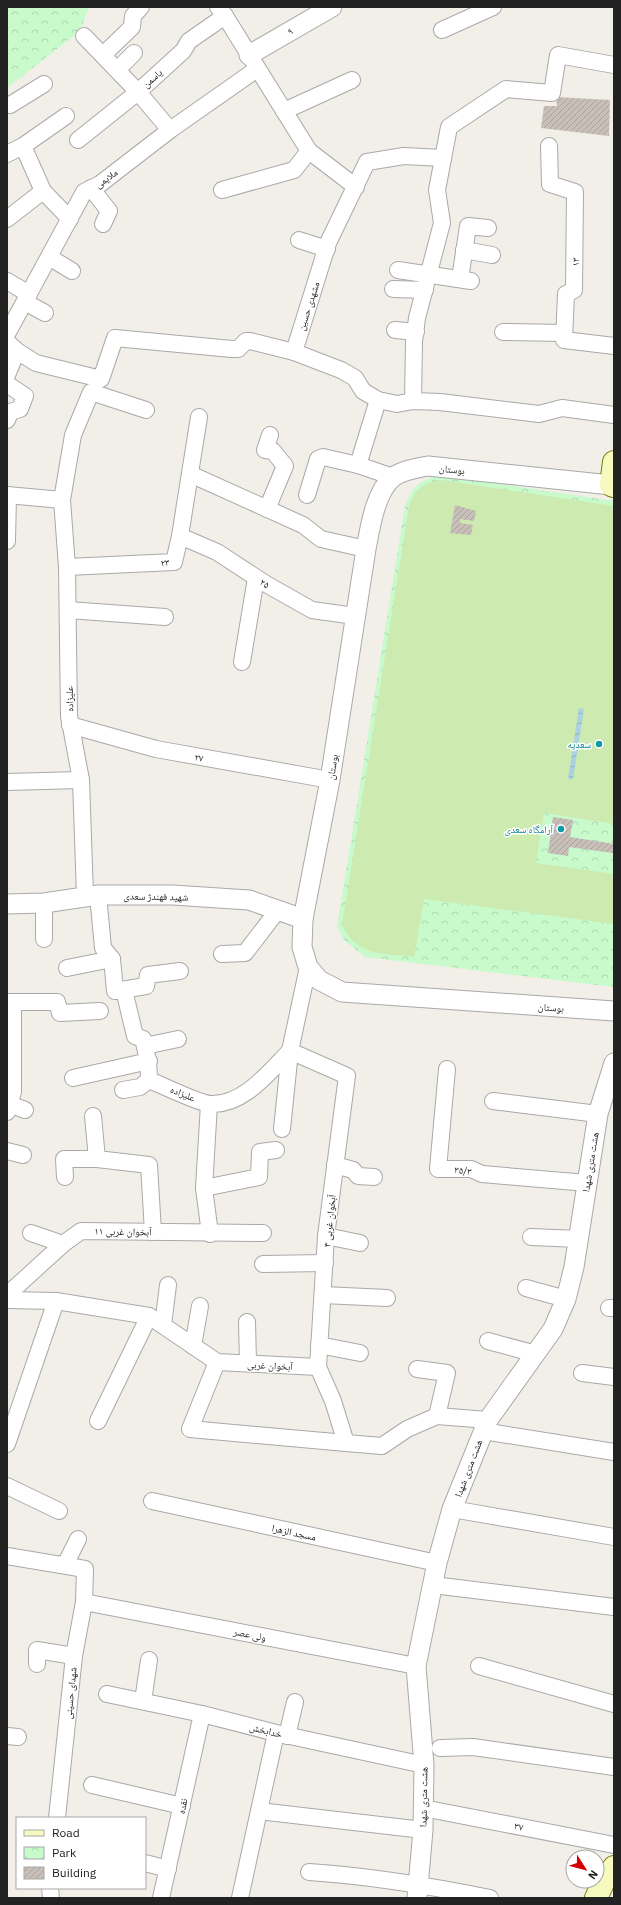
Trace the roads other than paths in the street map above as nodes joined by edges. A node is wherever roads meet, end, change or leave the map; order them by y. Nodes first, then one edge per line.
1 (141, 7) edge
2 (332, 7) edge
3 (493, 7) edge
4 (221, 11) edge
5 (442, 30) dead end
6 (84, 36) dead end
7 (134, 53) dead end
8 (103, 55) junction
9 (253, 62) junction
10 (614, 65) edge
11 (117, 70) junction
12 (352, 80) dead end
13 (44, 84) dead end
14 (138, 92) junction
15 (10, 105) dead end
16 (284, 111) junction
17 (66, 116) dead end
18 (170, 130) junction
19 (78, 140) dead end
20 (23, 146) junction
21 (549, 146) dead end
22 (309, 151) junction
23 (7, 154) edge
24 (443, 158) junction
25 (356, 187) junction
26 (91, 188) junction
27 (222, 190) dead end
28 (43, 191) junction
29 (7, 219) edge
30 (70, 220) junction
31 (103, 224) dead end
32 (488, 228) dead end
33 (299, 240) dead end
34 (327, 249) junction
35 (464, 250) junction
36 (492, 255) dead end
37 (49, 257) junction
38 (398, 270) dead end
39 (72, 271) dead end
40 (7, 281) edge
41 (427, 282) junction
42 (393, 288) dead end
43 (27, 298) junction
44 (45, 314) dead end
45 (395, 330) dead end
46 (416, 332) junction
47 (503, 332) dead end
48 (564, 333) junction
49 (7, 334) edge
50 (12, 346) edge
51 (614, 346) edge
52 (294, 352) junction
53 (7, 375) edge
54 (7, 384) edge
55 (378, 400) junction
56 (413, 401) junction
57 (146, 410) dead end
58 (614, 415) edge
59 (199, 417) dead end
60 (7, 420) edge
61 (270, 434) dead end
62 (614, 462) edge
63 (358, 465) junction
64 (190, 474) junction
65 (393, 477) junction
66 (612, 486) edge
67 (7, 495) edge
68 (307, 495) dead end
69 (62, 500) junction
70 (267, 509) junction
71 (180, 536) junction
72 (7, 541) edge
73 (366, 549) junction
74 (67, 567) junction
75 (256, 578) junction
76 (68, 610) junction
77 (355, 616) junction
78 (165, 618) dead end
79 (242, 662) dead end
80 (70, 725) junction
81 (81, 780) junction
82 (330, 780) junction
83 (7, 782) edge
84 (91, 896) junction
85 (44, 903) junction
86 (7, 904) edge
87 (278, 910) junction
88 (303, 919) junction
89 (44, 939) dead end
90 (222, 954) dead end
91 (112, 959) junction
92 (308, 967) junction
93 (67, 968) dead end
94 (180, 971) dead end
95 (119, 991) junction
96 (10, 1002) edge
97 (100, 1011) dead end
98 (614, 1011) edge
99 (178, 1039) dead end
100 (145, 1046) junction
101 (290, 1051) junction
102 (149, 1062) junction
103 (614, 1064) edge
104 (447, 1069) dead end
105 (73, 1078) dead end
106 (149, 1080) junction
107 (123, 1090) dead end
108 (493, 1101) dead end
109 (209, 1104) junction
110 (8, 1108) edge
111 (25, 1110) dead end
112 (598, 1114) junction
113 (93, 1116) dead end
114 (282, 1129) dead end
115 (276, 1150) dead end
116 (7, 1151) edge
117 (23, 1155) dead end
118 (97, 1159) junction
119 (335, 1165) junction
120 (65, 1177) dead end
121 (374, 1177) dead end
122 (587, 1183) junction
123 (204, 1188) junction
124 (153, 1232) junction
125 (31, 1233) dead end
126 (263, 1233) dead end
127 (210, 1234) junction
128 (326, 1236) junction
129 (531, 1237) dead end
130 (579, 1239) junction
131 (360, 1243) dead end
132 (63, 1244) junction
133 (325, 1263) junction
134 (263, 1264) dead end
135 (168, 1285) dead end
136 (526, 1288) dead end
137 (323, 1294) junction
138 (7, 1295) edge
139 (387, 1298) dead end
140 (566, 1299) junction
141 (7, 1300) edge
142 (56, 1300) junction
143 (200, 1306) dead end
144 (149, 1316) junction
145 (247, 1322) dead end
146 (163, 1325) junction
147 (488, 1341) dead end
148 (193, 1346) junction
149 (319, 1346) junction
150 (360, 1352) dead end
151 (536, 1354) junction
152 (218, 1362) junction
153 (248, 1363) junction
154 (318, 1367) junction
155 (417, 1369) dead end
156 (582, 1373) dead end
157 (614, 1377) edge
158 (12, 1412) edge
159 (437, 1416) junction
160 (98, 1421) dead end
161 (485, 1426) junction
162 (346, 1443) junction
163 (7, 1444) edge
164 (614, 1452) edge
165 (7, 1486) edge
166 (152, 1500) dead end
167 (452, 1509) junction
168 (59, 1511) dead end
169 (614, 1537) edge
170 (78, 1539) dead end
171 (7, 1556) edge
172 (437, 1563) junction
173 (65, 1565) junction
174 (433, 1585) junction
175 (84, 1602) junction
176 (614, 1607) edge
177 (74, 1656) junction
178 (149, 1660) dead end
179 (37, 1664) dead end
180 (416, 1666) junction
181 (478, 1666) dead end
182 (107, 1694) dead end
183 (143, 1701) junction
184 (295, 1702) dead end
185 (614, 1704) edge
186 (202, 1714) junction
187 (282, 1734) junction
188 (440, 1748) dead end
189 (424, 1765) junction
190 (614, 1768) edge
191 (92, 1785) dead end
192 (182, 1806) junction
193 (423, 1808) junction
194 (259, 1811) junction
195 (57, 1817) edge
196 (422, 1830) junction
197 (614, 1845) edge
198 (146, 1863) edge
199 (168, 1869) junction
200 (309, 1872) dead end
201 (418, 1891) edge
202 (162, 1898) edge
203 (240, 1898) edge
204 (490, 1898) edge

1 - 8 street
2 - 9 street, ۹
3 - 5 street
4 - 9 street
4 - 14 street, یاسمن
6 - 8 street
7 - 11 street
8 - 11 street
9 - 16 street
9 - 18 street, ملایمی
10 - 24 street
11 - 14 street
12 - 16 street
13 - 15 street
14 - 18 street
14 - 19 street, یاسمن
16 - 22 street
17 - 20 street
18 - 26 street, ملایمی
20 - 23 street
20 - 28 street
21 - 48 street, ۱۳
22 - 25 street
22 - 27 street
24 - 25 street, مشهدی حسین
24 - 41 street
25 - 34 street, مشهدی حسین
26 - 30 street, ملایمی
26 - 31 street
28 - 29 street
28 - 30 street
30 - 37 street, ملایمی
32 - 35 street
33 - 34 street
34 - 52 street, مشهدی حسین
35 - 36 street
35 - 41 street
37 - 39 street
37 - 43 street, ملایمی
38 - 41 street
40 - 43 street
41 - 42 street
41 - 46 street
43 - 44 street
43 - 49 street, ملایمی
45 - 46 street
46 - 56 street
47 - 48 street
48 - 51 street
50 - 52 street
50 - 53 street
52 - 55 street
54 - 60 street
55 - 56 street
55 - 63 street
56 - 58 street
57 - 69 street, علیزاده
59 - 64 street, ۲۳
61 - 70 street
62 - 66 main road
63 - 65 street
63 - 68 street
64 - 70 street
64 - 71 street, ۲۳
65 - 66 street, بوستان
65 - 73 street, بوستان
67 - 69 street
67 - 72 street
69 - 74 street, علیزاده
70 - 73 street
71 - 74 street, ۲۳
71 - 75 street, ۲۵
73 - 77 street, بوستان
74 - 76 street, علیزاده
75 - 77 street, ۲۵
75 - 79 street
76 - 78 street
76 - 80 street, علیزاده
77 - 82 street, بوستان
80 - 81 street, علیزاده
80 - 82 street, ۲۷
81 - 83 street
81 - 84 street, علیزاده
82 - 88 street, بوستان
84 - 85 street, شهید فهندژ سعدی
84 - 87 street, شهید فهندژ سعدی
84 - 91 street, علیزاده
85 - 86 street, شهید فهندژ سعدی
85 - 89 street
87 - 88 street, شهید فهندژ سعدی
87 - 90 street
88 - 92 street, بوستان
91 - 93 street
91 - 95 street, علیزاده
92 - 98 street, بوستان
92 - 101 street
94 - 95 street
95 - 100 street, علیزاده
96 - 97 street
96 - 110 street
99 - 100 street
100 - 102 street, علیزاده
101 - 109 street
101 - 114 street
101 - 119 street, آبخوان غربی ۳
102 - 105 street
102 - 106 street, علیزاده
103 - 112 street, هشت متری شهدا
104 - 122 street, ۳۵/۳
106 - 107 street
106 - 109 street, علیزاده
108 - 112 street
109 - 123 street, علیزاده
110 - 111 street
112 - 122 street, هشت متری شهدا
113 - 118 street
115 - 123 street
116 - 117 street
118 - 120 street
118 - 124 street
119 - 121 street
119 - 128 street, آبخوان غربی ۳
122 - 130 street, هشت متری شهدا
123 - 127 street, علیزاده
124 - 127 street, آبخوان غربی ۱۱
124 - 132 street, آبخوان غربی ۱۱
125 - 132 street
126 - 127 street, آبخوان غربی ۱۱
128 - 131 street
128 - 133 street, آبخوان غربی ۳
129 - 130 street
130 - 140 street, هشت متری شهدا
132 - 138 street, آبخوان غربی ۱۱
133 - 134 street
133 - 137 street, آبخوان غربی ۳
135 - 146 street
136 - 140 street
137 - 139 street
137 - 149 street, آبخوان غربی ۳
140 - 151 street, هشت متری شهدا
141 - 142 street
142 - 144 street
142 - 158 street
143 - 148 street
144 - 146 street
144 - 160 street
145 - 153 street
146 - 148 street
147 - 151 street
148 - 152 street
149 - 150 street
149 - 154 street, آبخوان غربی ۳
151 - 161 street, هشت متری شهدا
152 - 153 street, آبخوان غربی
152 - 162 street
153 - 154 street, آبخوان غربی
154 - 162 street
155 - 159 street
156 - 157 street
158 - 163 street
159 - 161 street
159 - 162 street
161 - 164 street
161 - 167 street, هشت متری شهدا
165 - 168 street
166 - 172 street, مسجد الزهرا
167 - 169 street
167 - 172 street, هشت متری شهدا
170 - 173 street
171 - 173 street
172 - 174 street, هشت متری شهدا
173 - 175 street, شهدای حسینی
174 - 176 street
174 - 180 street, هشت متری شهدا
175 - 177 street, شهدای حسینی
175 - 180 street, ولی عصر
177 - 179 street
177 - 195 street, شهدای حسینی
178 - 183 street
180 - 189 street, هشت متری شهدا
181 - 185 street
182 - 183 street, خدابخش
183 - 186 street, خدابخش
184 - 187 street
186 - 187 street, خدابخش
186 - 192 street, نقده
187 - 189 street, خدابخش
187 - 194 street
188 - 190 street
189 - 193 street, هشت متری شهدا
191 - 192 street
192 - 199 street, نقده
193 - 196 street, هشت متری شهدا
193 - 197 street, ۳۷
194 - 196 street
194 - 203 street
196 - 201 street, هشت متری شهدا
198 - 199 street
199 - 202 street, نقده
200 - 201 street
201 - 204 street

